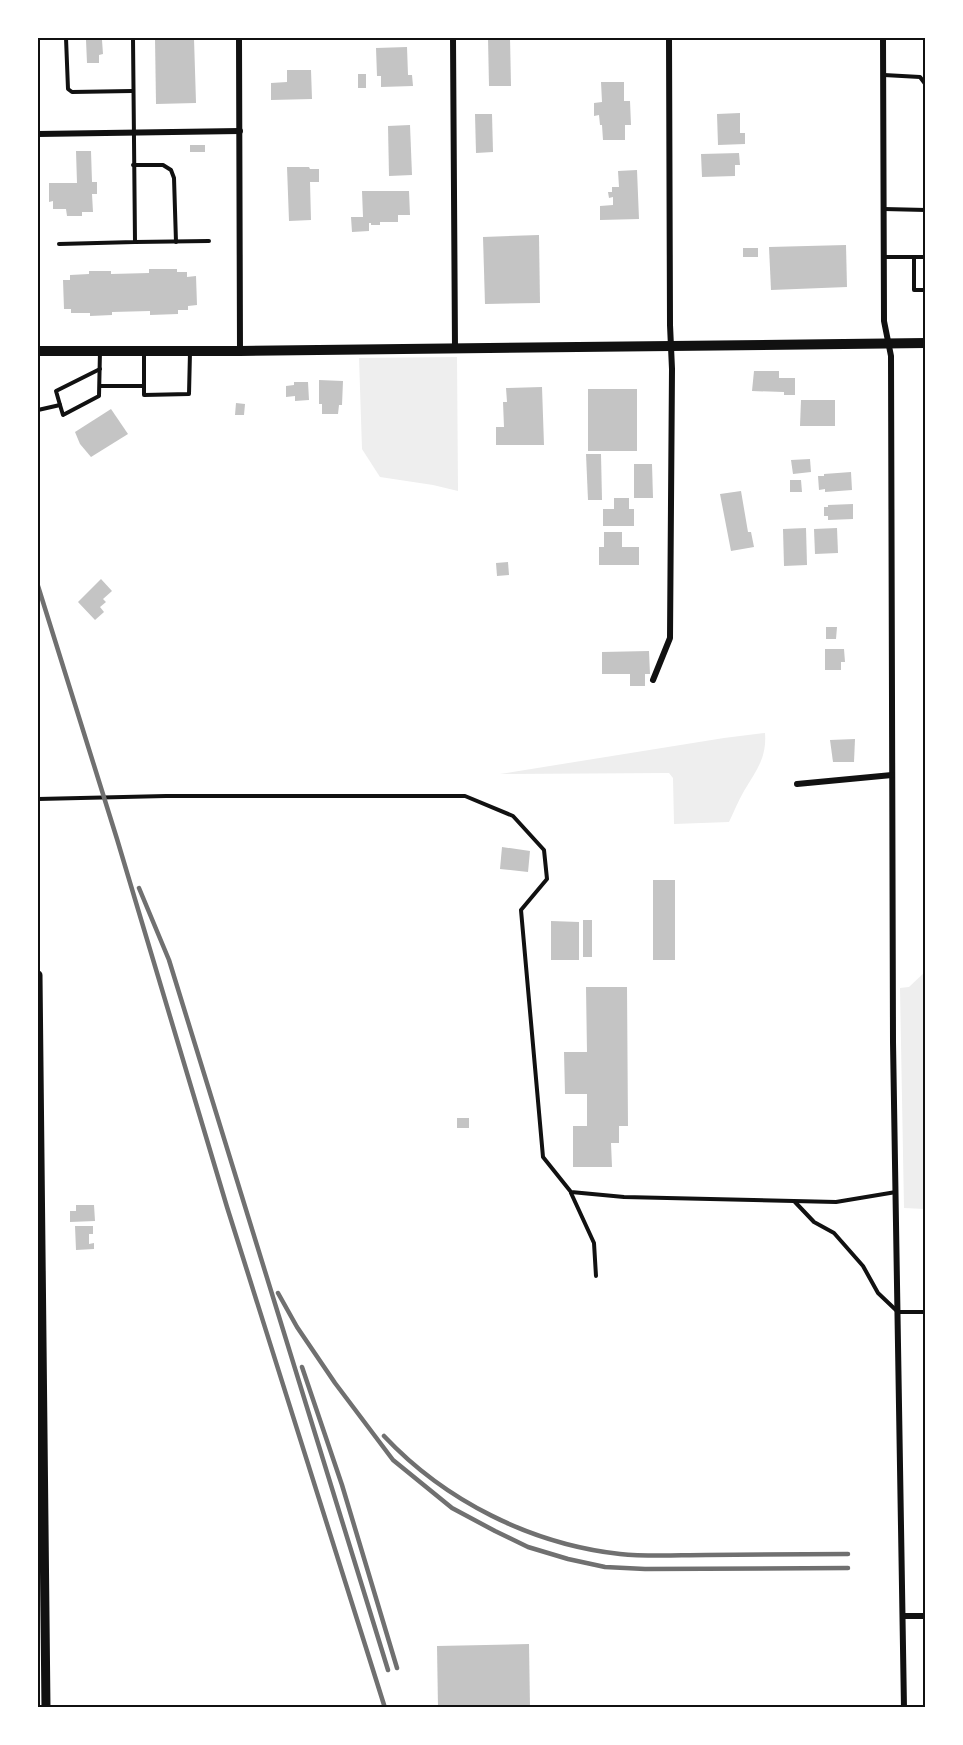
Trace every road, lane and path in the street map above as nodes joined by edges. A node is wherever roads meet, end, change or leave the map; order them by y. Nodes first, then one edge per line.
1 (66, 38) edge
2 (133, 38) edge
3 (239, 38) edge
4 (453, 38) edge
5 (669, 38) edge
6 (883, 38) edge
7 (883, 75) junction
8 (926, 85) edge
9 (132, 91) junction
10 (240, 131) junction
11 (132, 132) junction
12 (38, 134) edge
13 (133, 165) junction
14 (884, 209) junction
15 (926, 210) edge
16 (209, 241) dead end
17 (135, 242) junction
18 (176, 242) junction
19 (59, 244) dead end
20 (884, 257) junction
21 (914, 257) junction
22 (926, 257) edge
23 (926, 290) edge
24 (926, 342) edge
25 (888, 343) junction
26 (671, 346) junction
27 (455, 348) junction
28 (38, 351) edge
29 (100, 351) junction
30 (144, 351) junction
31 (190, 351) junction
32 (240, 351) junction
33 (100, 369) junction
34 (100, 386) junction
35 (144, 386) junction
36 (60, 405) junction
37 (38, 410) edge
38 (653, 680) dead end
39 (892, 775) junction
40 (796, 784) dead end
41 (38, 799) edge
42 (38, 975) edge
43 (571, 1192) junction
44 (896, 1192) junction
45 (795, 1202) junction
46 (39, 1211) edge
47 (596, 1276) dead end
48 (898, 1312) junction
49 (926, 1312) edge
50 (40, 1373) edge
51 (903, 1616) junction
52 (926, 1616) edge
53 (41, 1634) edge
54 (46, 1707) edge
55 (904, 1707) edge

1 - 9 lane
2 - 9 lane
3 - 10 street
4 - 27 street
5 - 26 street
6 - 7 street
7 - 8 lane
7 - 14 street
9 - 11 lane
10 - 11 street
10 - 32 street
11 - 12 street
11 - 13 lane
13 - 17 lane
13 - 18 lane
14 - 15 lane
14 - 20 street
16 - 18 lane
17 - 18 lane
17 - 19 lane
20 - 21 lane
20 - 25 street
21 - 22 lane
21 - 23 lane
24 - 25 main road
25 - 26 main road
25 - 39 street
26 - 27 main road
26 - 38 street
27 - 32 main road
28 - 29 main road
29 - 30 main road
29 - 33 lane
30 - 31 main road
30 - 35 lane
31 - 32 main road
31 - 35 lane
33 - 34 lane
33 - 36 lane
34 - 35 lane
34 - 36 lane
36 - 37 lane
39 - 40 street
39 - 44 street
41 - 43 lane
42 - 46 street
43 - 45 lane
43 - 47 lane
44 - 45 lane
44 - 48 street
45 - 48 lane
46 - 50 street
48 - 49 lane
48 - 51 street
50 - 53 street
51 - 52 street
51 - 55 street
53 - 54 street

